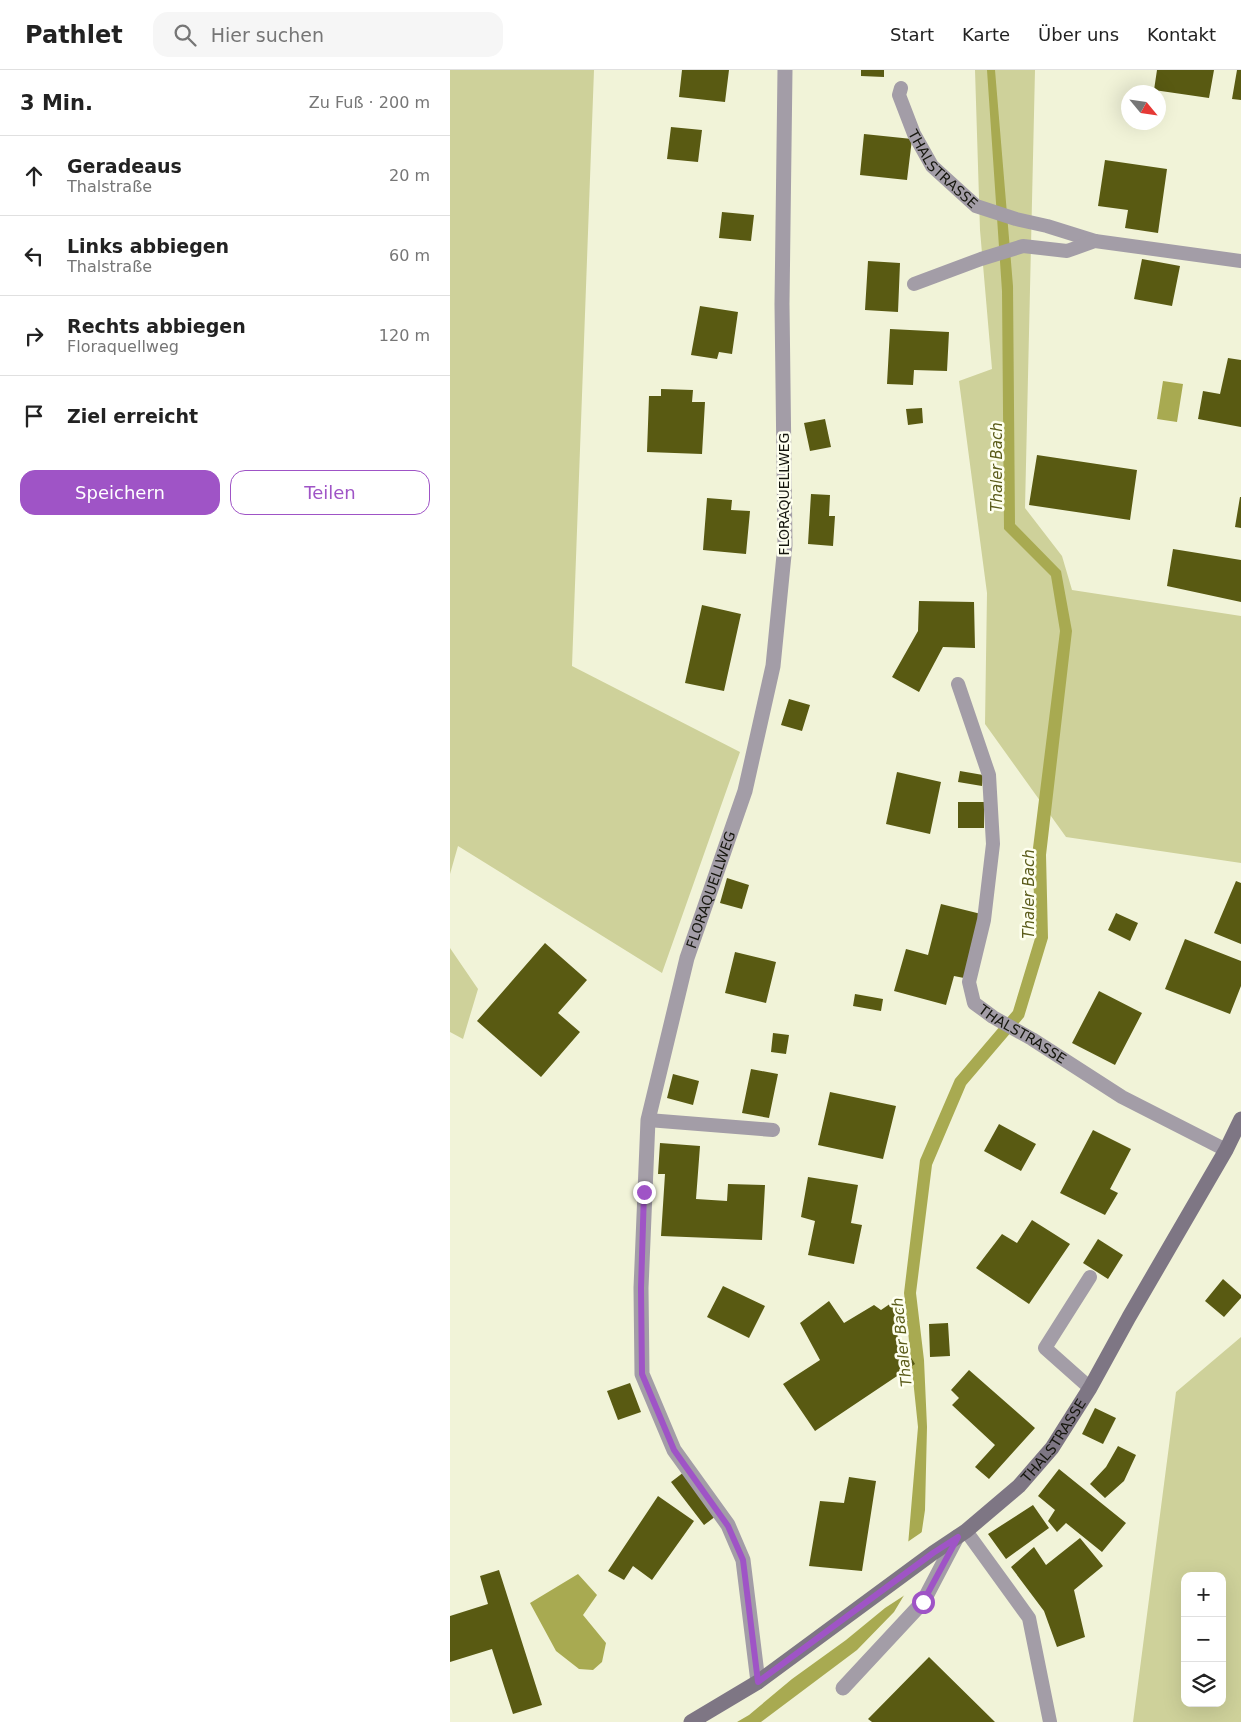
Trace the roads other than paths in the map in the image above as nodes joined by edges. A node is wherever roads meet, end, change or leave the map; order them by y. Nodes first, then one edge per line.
1 (785, 70) edge
2 (901, 88) dead end
3 (1047, 226) junction
4 (1095, 241) junction
5 (1044, 248) junction
6 (1241, 261) edge
7 (914, 284) dead end
8 (958, 684) dead end
9 (1241, 1119) edge
10 (648, 1120) junction
11 (773, 1130) dead end
12 (1226, 1150) junction
13 (1090, 1277) dead end
14 (1090, 1388) junction
15 (962, 1534) junction
16 (758, 1682) junction
17 (843, 1688) dead end
18 (691, 1722) edge
19 (1050, 1722) edge

1 - 10 street, FLORAQUELLWEG
2 - 3 lane, THALSTRASSE
3 - 4 lane, THALSTRASSE
3 - 5 lane
4 - 5 lane, THALSTRASSE
4 - 6 lane, THALSTRASSE
5 - 7 lane, THALSTRASSE
8 - 12 lane, THALSTRASSE
9 - 12 main road, THALSTRASSE
10 - 11 lane
10 - 16 street, FLORAQUELLWEG
12 - 14 main road, THALSTRASSE
13 - 14 lane
14 - 15 main road, THALSTRASSE
15 - 16 main road, THALSTRASSE
15 - 17 street, THALSTRASSE
15 - 19 lane
16 - 18 main road, THALSTRASSE

